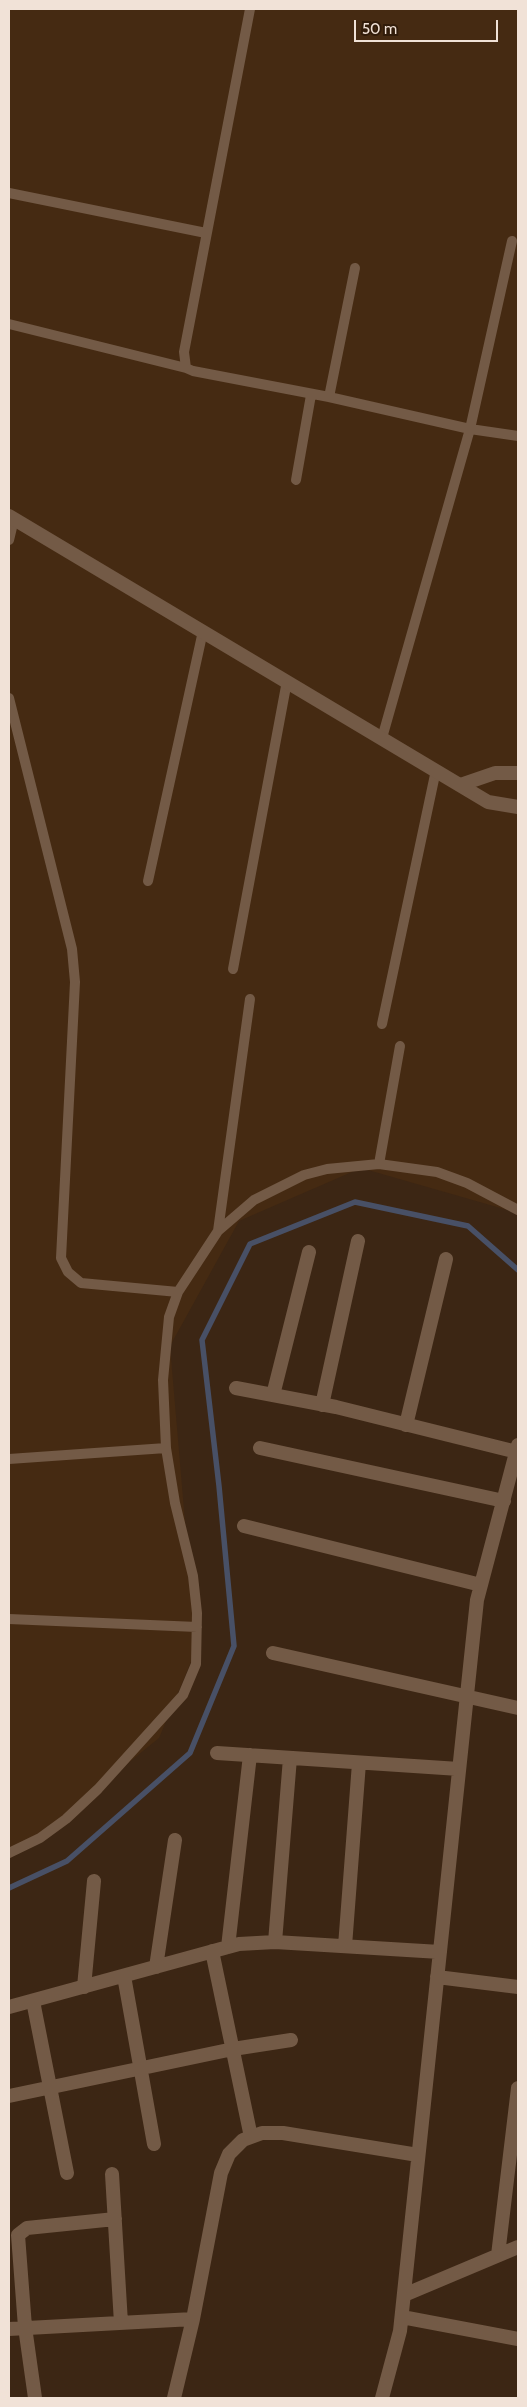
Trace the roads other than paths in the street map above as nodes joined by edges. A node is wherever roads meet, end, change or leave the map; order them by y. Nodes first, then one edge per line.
1 (250, 9) edge
2 (9, 193) edge
3 (206, 233) junction
4 (512, 241) dead end
5 (355, 268) dead end
6 (9, 324) edge
7 (186, 368) junction
8 (311, 395) junction
9 (329, 397) junction
10 (470, 429) junction
11 (518, 436) edge
12 (296, 480) dead end
13 (12, 518) edge
14 (9, 540) edge
15 (203, 631) junction
16 (286, 682) junction
17 (9, 698) edge
18 (382, 738) junction
19 (436, 770) junction
20 (518, 773) edge
21 (460, 785) junction
22 (518, 807) edge
23 (148, 881) dead end
24 (233, 969) dead end
25 (250, 998) dead end
26 (382, 1024) dead end
27 (400, 1046) dead end
28 (379, 1164) junction
29 (518, 1210) edge
30 (218, 1231) junction
31 (358, 1241) dead end
32 (310, 1252) dead end
33 (446, 1259) dead end
34 (178, 1292) junction
35 (236, 1388) dead end
36 (273, 1395) junction
37 (322, 1405) junction
38 (406, 1424) junction
39 (166, 1448) junction
40 (260, 1448) dead end
41 (517, 1448) edge
42 (9, 1459) edge
43 (504, 1501) junction
44 (244, 1526) dead end
45 (480, 1585) junction
46 (9, 1619) edge
47 (197, 1627) junction
48 (274, 1653) dead end
49 (466, 1697) junction
50 (518, 1708) edge
51 (217, 1753) dead end
52 (250, 1755) junction
53 (290, 1758) junction
54 (359, 1762) junction
55 (459, 1769) junction
56 (175, 1840) dead end
57 (9, 1853) edge
58 (94, 1880) dead end
59 (275, 1942) junction
60 (345, 1946) junction
61 (228, 1947) junction
62 (212, 1951) junction
63 (440, 1952) junction
64 (156, 1967) junction
65 (124, 1976) junction
66 (437, 1977) junction
67 (84, 1987) junction
68 (518, 1987) edge
69 (33, 2001) junction
70 (9, 2008) edge
71 (291, 2040) dead end
72 (233, 2049) junction
73 (141, 2069) junction
74 (50, 2088) junction
75 (518, 2088) edge
76 (9, 2096) edge
77 (251, 2137) junction
78 (154, 2144) dead end
79 (418, 2155) junction
80 (67, 2173) dead end
81 (112, 2174) dead end
82 (115, 2219) junction
83 (518, 2246) edge
84 (498, 2255) junction
85 (404, 2295) junction
86 (402, 2317) junction
87 (193, 2319) junction
88 (122, 2323) junction
89 (25, 2327) junction
90 (9, 2328) edge
91 (518, 2336) edge
92 (35, 2398) edge
93 (174, 2398) edge
94 (382, 2398) edge

1 - 3 lane
2 - 3 lane
3 - 7 lane
4 - 10 lane
5 - 9 lane
6 - 7 lane
7 - 8 lane
8 - 9 lane
8 - 12 lane
9 - 10 lane
10 - 11 lane
10 - 18 lane
13 - 14 lane
13 - 15 street
15 - 16 street
15 - 23 lane
16 - 18 street
16 - 24 lane
17 - 34 lane
18 - 19 street
19 - 21 street
19 - 26 lane
20 - 21 street
21 - 22 street
25 - 30 lane
27 - 28 lane
28 - 29 lane
28 - 30 lane
30 - 34 lane
31 - 37 street
32 - 36 street
33 - 38 street
34 - 39 lane
35 - 36 street
36 - 37 street
37 - 38 street
38 - 41 street
39 - 42 lane
39 - 47 lane
40 - 43 street
41 - 43 street
43 - 45 street
44 - 45 street
45 - 49 street
46 - 47 lane
47 - 57 lane
48 - 49 street
49 - 50 street
49 - 55 street
51 - 52 street
52 - 53 street
52 - 61 street
53 - 54 street
53 - 59 street
54 - 55 street
54 - 60 street
55 - 63 street
56 - 64 street
58 - 67 street
59 - 60 street
59 - 61 street
60 - 63 street
61 - 62 street
62 - 64 street
62 - 72 street
63 - 66 street
64 - 65 street
65 - 67 street
65 - 73 street
66 - 68 street
66 - 79 street
67 - 69 street
69 - 70 street
69 - 74 street
71 - 72 street
72 - 73 street
72 - 77 street
73 - 74 street
73 - 78 street
74 - 76 street
74 - 80 street
75 - 84 street
77 - 79 street
77 - 87 street
79 - 85 street
81 - 82 street
82 - 88 street
82 - 89 street
83 - 84 street
84 - 85 street
85 - 86 street
86 - 91 street
86 - 94 street
87 - 88 street
87 - 93 street
88 - 89 street
89 - 90 street
89 - 92 street

